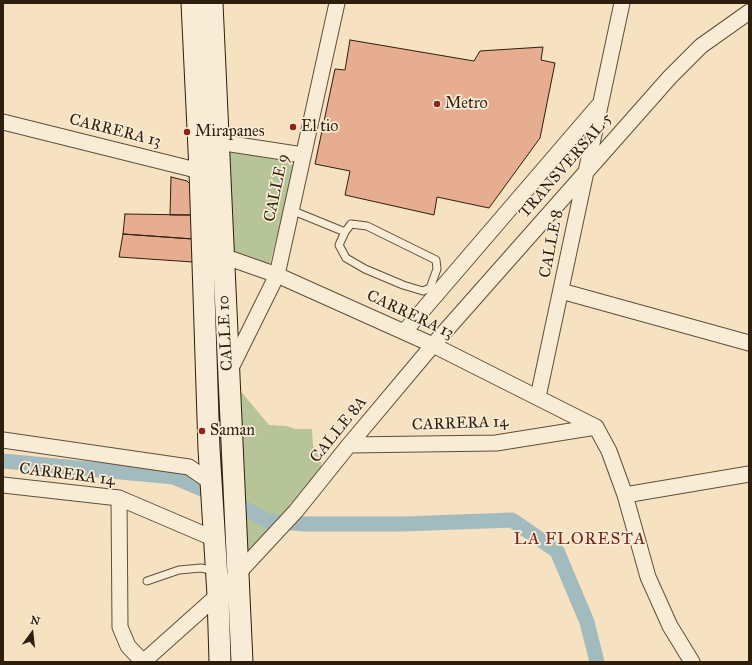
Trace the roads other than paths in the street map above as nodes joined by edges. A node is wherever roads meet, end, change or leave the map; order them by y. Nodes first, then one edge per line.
1 (192, 3) edge
2 (212, 3) edge
3 (337, 3) edge
4 (622, 3) edge
5 (749, 12) edge
6 (742, 19) edge
7 (600, 104) junction
8 (3, 122) edge
9 (218, 142) junction
10 (303, 155) junction
11 (586, 171) junction
12 (210, 173) junction
13 (291, 210) junction
14 (345, 232) junction
15 (213, 254) junction
16 (277, 275) junction
17 (561, 291) junction
18 (404, 332) junction
19 (749, 344) edge
20 (433, 345) junction
21 (228, 373) junction
22 (538, 397) junction
23 (230, 411) junction
24 (209, 412) junction
25 (596, 427) junction
26 (3, 440) edge
27 (349, 445) junction
28 (209, 449) junction
29 (189, 467) junction
30 (749, 474) edge
31 (212, 483) junction
32 (3, 485) edge
33 (625, 495) junction
34 (119, 498) junction
35 (215, 539) junction
36 (217, 571) junction
37 (238, 574) junction
38 (147, 581) dead end
39 (218, 595) junction
40 (143, 662) edge
41 (220, 662) edge
42 (242, 662) edge
43 (692, 662) edge

1 - 12 main road, CALLE 10
2 - 9 main road, CALLE 10
3 - 10 street, CALLE 9
4 - 7 street, CALLE 8
5 - 6 street, TRANSVERSAL 5
6 - 11 street, TRANSVERSAL 5
7 - 11 street, CALLE 8
7 - 18 street, TRANSVERSAL 5
8 - 12 street, CARRERA 13
9 - 10 street
9 - 12 main road, CALLE 10
10 - 13 street, CALLE 9
11 - 17 street, CALLE 8
11 - 20 street, TRANSVERSAL 5
12 - 15 main road, CALLE 10
13 - 14 lane
13 - 16 street, CALLE 9
14 - 14 lane
15 - 16 street, CARRERA 13
15 - 21 main road, CALLE 10
15 - 24 main road, CALLE 10
16 - 18 street, CARRERA 13
16 - 21 street, CALLE 9
17 - 19 street
17 - 22 street, CALLE 8
18 - 20 street, CARRERA 13
20 - 22 street, CARRERA 13
20 - 27 street, CALLE 8A
21 - 23 main road, CALLE 10
22 - 25 street, CARRERA 13
23 - 24 main road
23 - 37 main road, CALLE 10
24 - 28 main road, CALLE 10
25 - 27 street, CARRERA 14
25 - 33 street
26 - 29 street, CARRERA 14
27 - 37 street, CALLE 8A
28 - 29 street
28 - 31 main road, CALLE 10
29 - 31 street, CARRERA 14
30 - 33 street
31 - 35 main road, CALLE 10
32 - 34 street, CARRERA 14
33 - 43 street
34 - 35 street, CARRERA 14
34 - 40 street
35 - 36 main road, CALLE 10
36 - 38 lane
36 - 39 main road, CALLE 10
37 - 39 street
37 - 42 main road, CALLE 10
39 - 40 street
39 - 41 main road, CALLE 10

